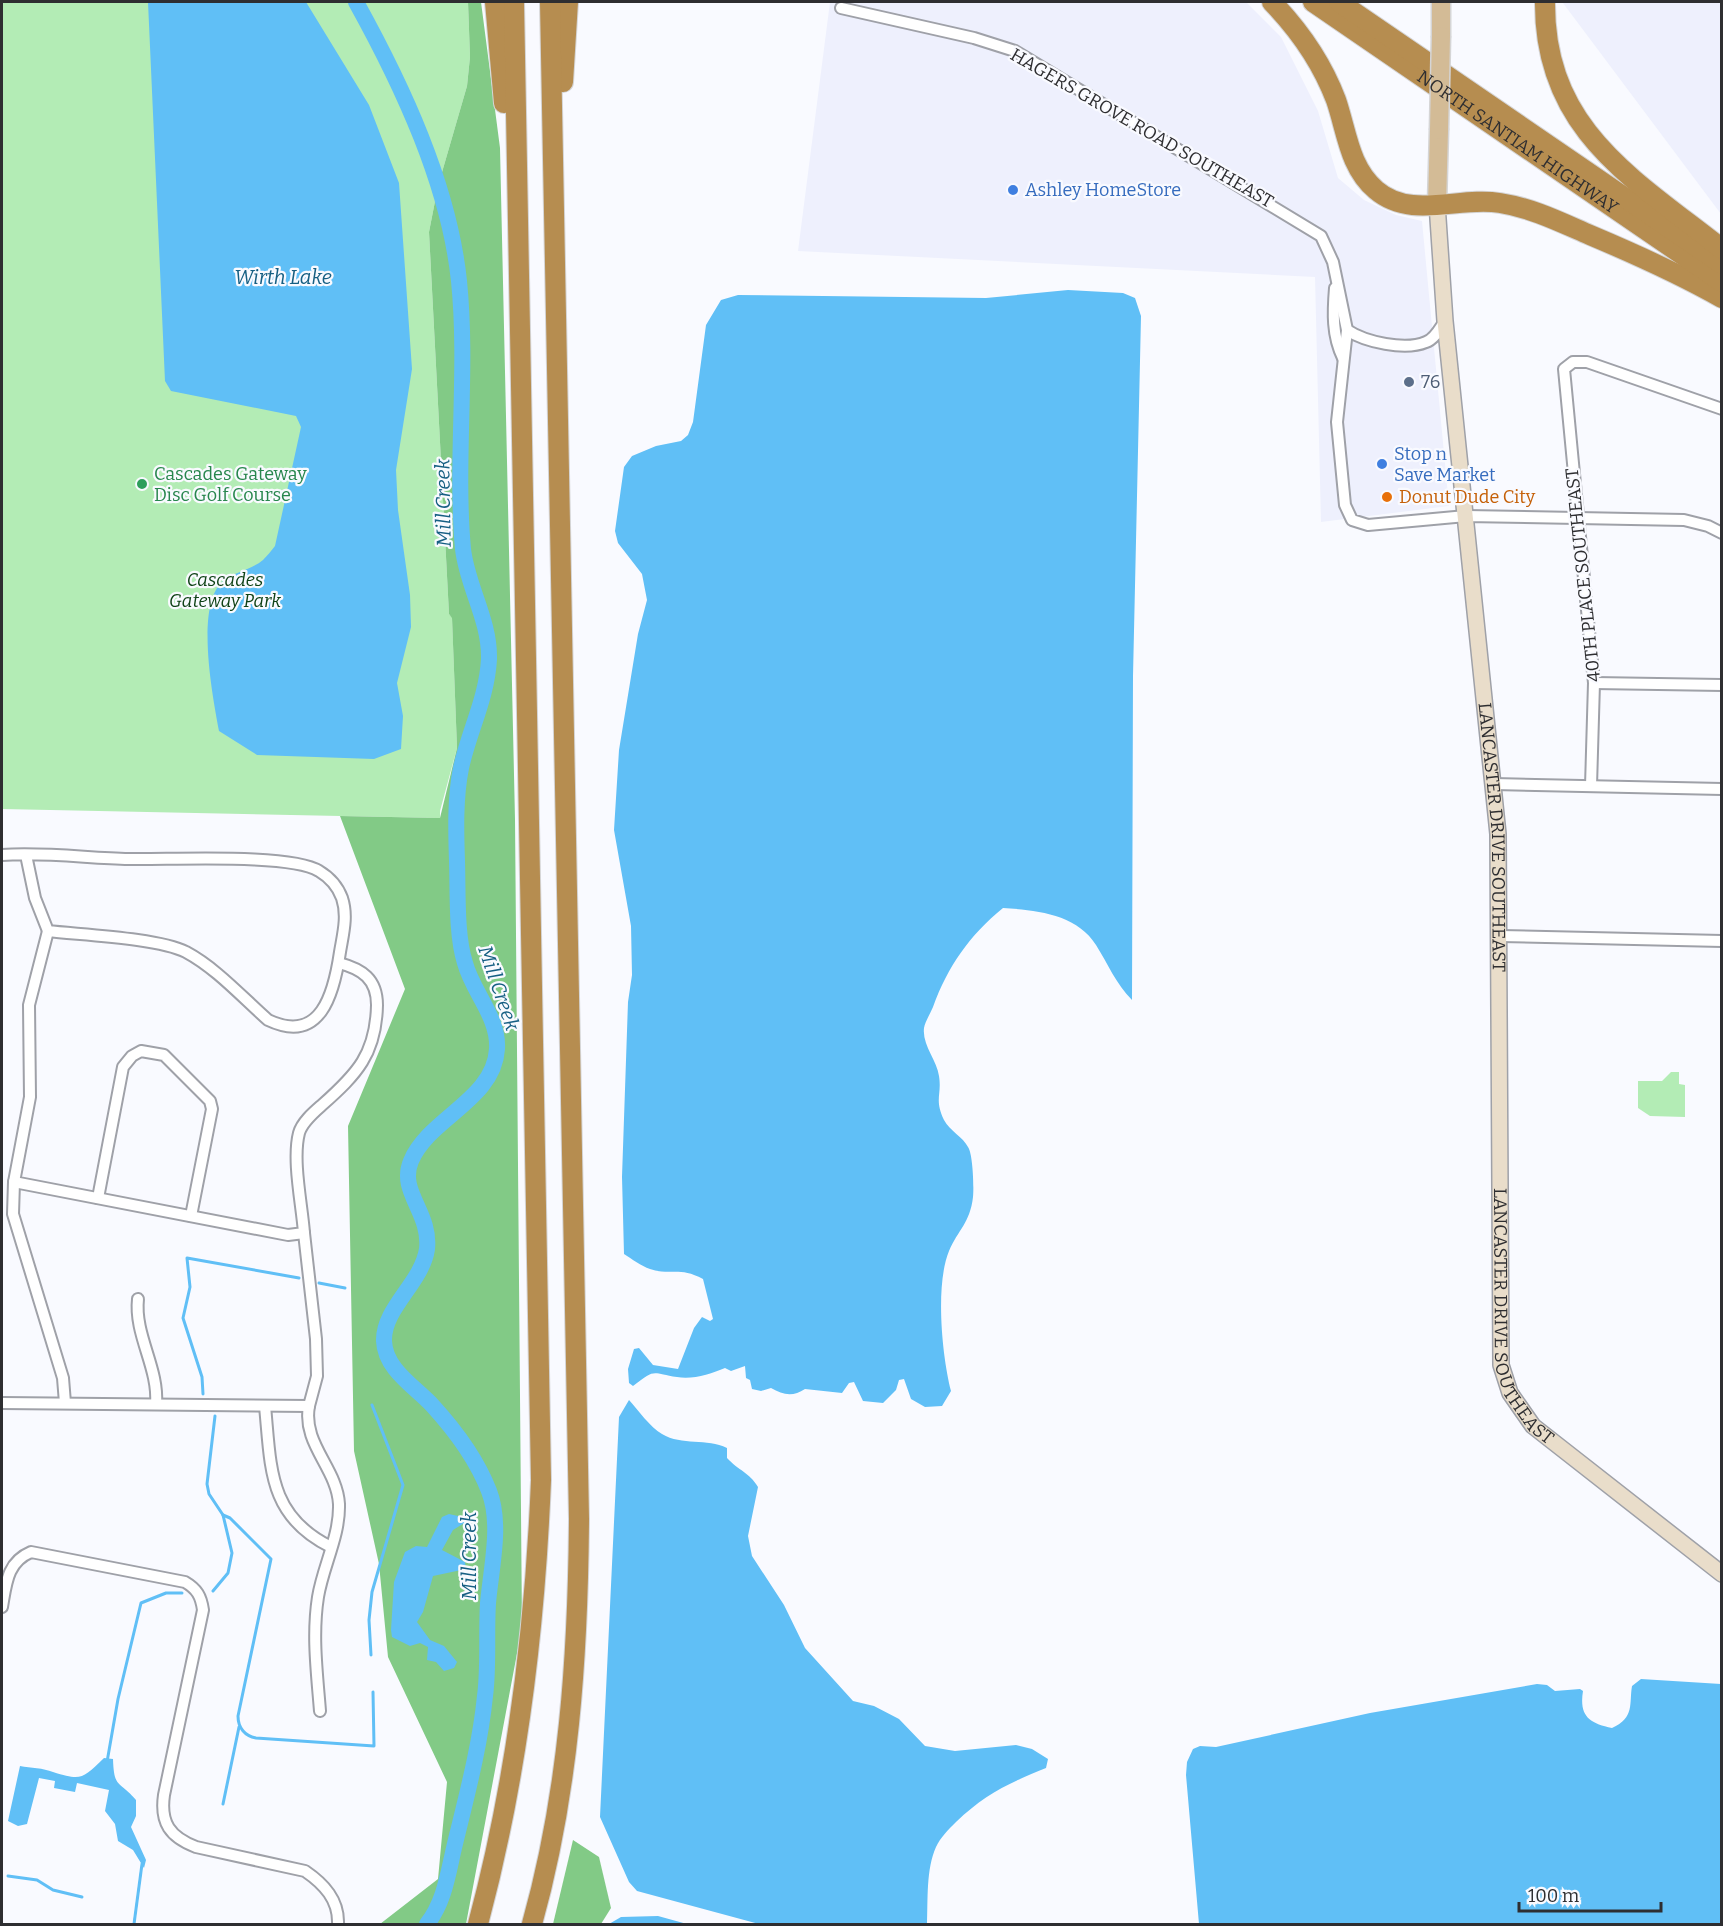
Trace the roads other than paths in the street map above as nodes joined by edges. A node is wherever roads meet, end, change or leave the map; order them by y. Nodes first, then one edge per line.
1 (495, 2) edge
2 (514, 2) edge
3 (550, 2) edge
4 (568, 2) edge
5 (1272, 2) edge
6 (1313, 2) edge
7 (1339, 2) edge
8 (1441, 2) edge
9 (1545, 2) edge
10 (841, 8) dead end
11 (553, 162) junction
12 (517, 173) junction
13 (1437, 204) junction
14 (1722, 249) edge
15 (1722, 264) edge
16 (1335, 278) junction
17 (1722, 282) edge
18 (1722, 298) edge
19 (1445, 321) junction
20 (1347, 330) junction
21 (1343, 358) junction
22 (1722, 409) edge
23 (1466, 516) junction
24 (1577, 518) junction
25 (1722, 533) edge
26 (1594, 683) junction
27 (1722, 685) edge
28 (1494, 784) junction
29 (1591, 786) junction
30 (1722, 789) edge
31 (2, 855) edge
32 (26, 855) junction
33 (48, 931) junction
34 (1501, 936) junction
35 (1722, 941) edge
36 (339, 963) junction
37 (14, 1182) junction
38 (98, 1198) junction
39 (191, 1216) junction
40 (304, 1233) junction
41 (138, 1299) dead end
42 (2, 1403) edge
43 (65, 1403) junction
44 (156, 1404) junction
45 (265, 1406) junction
46 (309, 1406) junction
47 (332, 1547) junction
48 (1722, 1574) edge
49 (2, 1607) edge
50 (320, 1711) dead end
51 (338, 1924) edge
52 (478, 1924) edge
53 (532, 1924) edge

1 - 12 highway
2 - 12 highway
3 - 11 highway
4 - 11 highway
5 - 13 highway
6 - 17 highway, NORTH SANTIAM HIGHWAY
7 - 15 highway, NORTH SANTIAM HIGHWAY
8 - 13 main road, LANCASTER DRIVE SOUTHEAST, bridge
9 - 14 highway
10 - 16 street, HAGERS GROVE ROAD SOUTHEAST
11 - 53 highway
12 - 52 highway
13 - 18 highway
13 - 19 main road, LANCASTER DRIVE SOUTHEAST
16 - 20 street, HAGERS GROVE ROAD SOUTHEAST
16 - 21 street, HAGERS GROVE ROAD SOUTHEAST
19 - 20 street
19 - 23 main road, LANCASTER DRIVE SOUTHEAST
20 - 21 street, HAGERS GROVE ROAD SOUTHEAST
21 - 23 street, HAGERS GROVE ROAD SOUTHEAST
22 - 24 street, 40TH PLACE SOUTHEAST
23 - 24 street
23 - 28 main road, LANCASTER DRIVE SOUTHEAST
24 - 25 street
24 - 26 street, 40TH PLACE SOUTHEAST
26 - 27 street
26 - 29 street, 40TH PLACE SOUTHEAST
28 - 29 street
28 - 34 main road, LANCASTER DRIVE SOUTHEAST
29 - 30 street
31 - 32 street
32 - 33 street
32 - 36 street
33 - 36 street
33 - 37 street
34 - 35 street
34 - 48 main road, LANCASTER DRIVE SOUTHEAST
36 - 40 street
37 - 38 street
37 - 43 street
38 - 39 street
38 - 39 street
39 - 40 street
40 - 46 street
41 - 44 street
42 - 43 street
43 - 44 street
44 - 45 street
45 - 46 street
45 - 47 street
46 - 47 street
47 - 50 street
49 - 51 street

